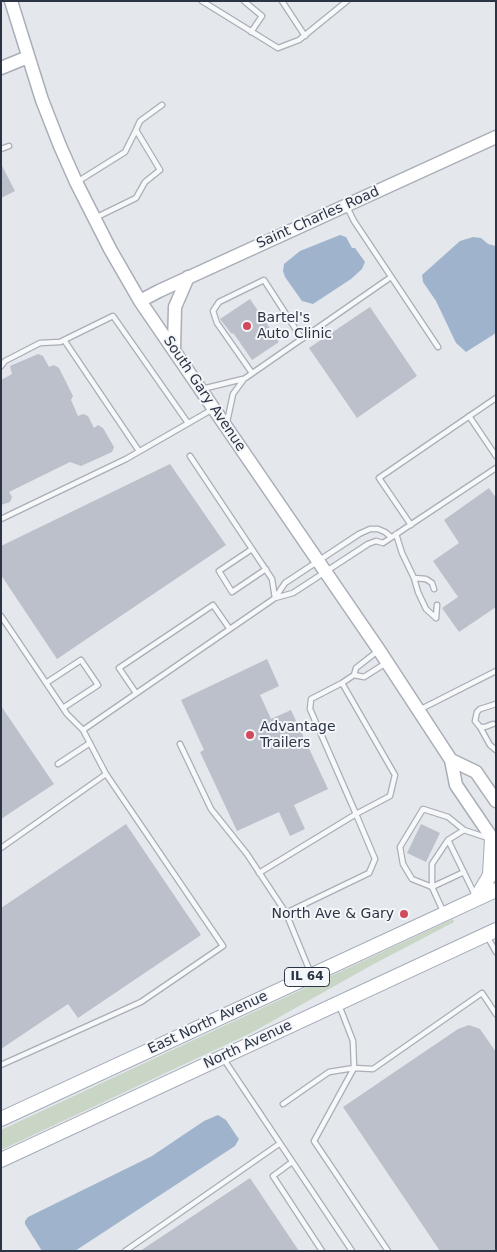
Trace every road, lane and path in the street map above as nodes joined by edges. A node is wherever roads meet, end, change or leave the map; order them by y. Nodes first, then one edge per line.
1 (11, 1) edge
2 (202, 1) edge
3 (244, 1) edge
4 (282, 1) edge
5 (347, 1) edge
6 (252, 32) junction
7 (305, 36) junction
8 (28, 56) junction
9 (1, 68) edge
10 (162, 105) dead end
11 (136, 130) junction
12 (496, 137) edge
13 (9, 146) dead end
14 (1, 149) edge
15 (76, 182) junction
16 (346, 205) junction
17 (94, 218) junction
18 (188, 277) junction
19 (392, 277) junction
20 (140, 300) junction
21 (302, 339) junction
22 (64, 340) junction
23 (438, 347) dead end
24 (174, 350) junction
25 (1, 366) edge
26 (252, 374) junction
27 (244, 379) junction
28 (201, 389) junction
29 (496, 398) edge
30 (214, 408) junction
31 (469, 416) junction
32 (188, 423) junction
33 (226, 426) junction
34 (139, 451) junction
35 (190, 456) dead end
36 (496, 456) edge
37 (496, 468) edge
38 (1, 519) edge
39 (411, 525) junction
40 (396, 534) junction
41 (391, 537) junction
42 (252, 549) junction
43 (317, 561) junction
44 (266, 569) junction
45 (325, 572) junction
46 (414, 578) junction
47 (434, 590) dead end
48 (275, 598) junction
49 (437, 604) dead end
50 (1, 616) edge
51 (229, 628) junction
52 (379, 650) junction
53 (387, 662) junction
54 (496, 671) edge
55 (354, 675) junction
56 (46, 683) junction
57 (342, 683) junction
58 (136, 693) junction
59 (496, 704) edge
60 (63, 708) junction
61 (418, 710) junction
62 (493, 724) dead end
63 (480, 727) junction
64 (83, 730) junction
65 (90, 744) junction
66 (180, 744) dead end
67 (496, 750) edge
68 (451, 760) junction
69 (58, 764) dead end
70 (106, 774) junction
71 (492, 786) edge
72 (496, 801) edge
73 (356, 814) junction
74 (464, 830) junction
75 (448, 840) junction
76 (494, 842) edge
77 (1, 848) edge
78 (464, 872) junction
79 (259, 873) junction
80 (432, 887) junction
81 (496, 890) edge
82 (476, 898) junction
83 (286, 913) junction
84 (443, 913) junction
85 (491, 933) edge
86 (496, 952) edge
87 (312, 975) junction
88 (339, 1004) junction
89 (496, 1014) edge
90 (222, 1057) junction
91 (1, 1065) edge
92 (354, 1068) junction
93 (283, 1104) dead end
94 (1, 1119) edge
95 (279, 1144) junction
96 (1, 1160) edge
97 (292, 1162) junction
98 (125, 1251) edge
99 (322, 1251) edge
100 (352, 1251) edge
101 (388, 1251) edge

1 - 8 main road, South Gary Avenue
2 - 6 lane
3 - 6 lane
4 - 7 lane
5 - 7 lane
6 - 7 lane
8 - 9 main road
8 - 15 main road, South Gary Avenue
10 - 11 lane
11 - 15 lane
11 - 17 lane
12 - 16 main road, Saint Charles Road
13 - 14 lane
15 - 17 main road, South Gary Avenue
16 - 18 main road, Saint Charles Road
16 - 19 lane
17 - 20 main road, South Gary Avenue
18 - 20 main road, Saint Charles Road
18 - 24 main road
19 - 21 lane
19 - 23 lane
20 - 24 main road, South Gary Avenue
21 - 26 lane
21 - 26 lane
22 - 25 lane
22 - 32 lane
22 - 34 lane
24 - 28 main road, South Gary Avenue
26 - 27 lane
27 - 28 lane
27 - 33 lane
28 - 30 main road, South Gary Avenue
29 - 31 lane
30 - 32 lane
30 - 33 main road, South Gary Avenue
31 - 36 lane
31 - 39 lane
32 - 34 lane
33 - 43 main road, South Gary Avenue
34 - 38 lane
35 - 42 lane
37 - 39 lane
39 - 40 lane
40 - 41 lane
40 - 46 lane
41 - 43 lane
41 - 45 lane
42 - 44 lane
42 - 44 lane
43 - 45 main road, South Gary Avenue
43 - 48 lane
44 - 48 lane
45 - 48 lane
45 - 52 main road, South Gary Avenue
46 - 47 lane
46 - 49 lane
48 - 51 lane
50 - 56 lane
51 - 58 lane
51 - 58 lane
52 - 53 main road, South Gary Avenue
52 - 55 lane
53 - 55 lane
53 - 61 main road, South Gary Avenue
54 - 61 lane
55 - 57 lane
56 - 60 lane
56 - 60 lane
57 - 73 lane
57 - 73 lane
58 - 64 lane
59 - 63 lane
60 - 64 lane
61 - 68 main road, South Gary Avenue
62 - 63 lane
63 - 67 lane
64 - 65 lane
65 - 69 lane
65 - 70 lane
66 - 79 lane
68 - 71 main road
68 - 76 main road, South Gary Avenue
70 - 77 lane
70 - 91 lane
71 - 72 main road
73 - 79 lane
73 - 83 lane
74 - 75 lane
74 - 76 lane
74 - 80 lane
75 - 78 lane
75 - 80 lane
76 - 82 main road
78 - 80 lane
78 - 82 lane
79 - 83 lane
80 - 84 lane
81 - 82 main road, East North Avenue / IL 64
82 - 84 main road, East North Avenue / IL 64
83 - 87 lane
84 - 87 main road, East North Avenue / IL 64
85 - 86 lane
85 - 88 main road, North Avenue / IL 64
87 - 94 main road, East North Avenue / IL 64
88 - 90 main road, North Avenue / IL 64
88 - 92 lane
89 - 92 lane
90 - 95 lane
90 - 96 main road, North Avenue / IL 64
92 - 93 lane
92 - 101 lane
95 - 97 lane
95 - 98 lane
97 - 99 lane
97 - 100 lane

